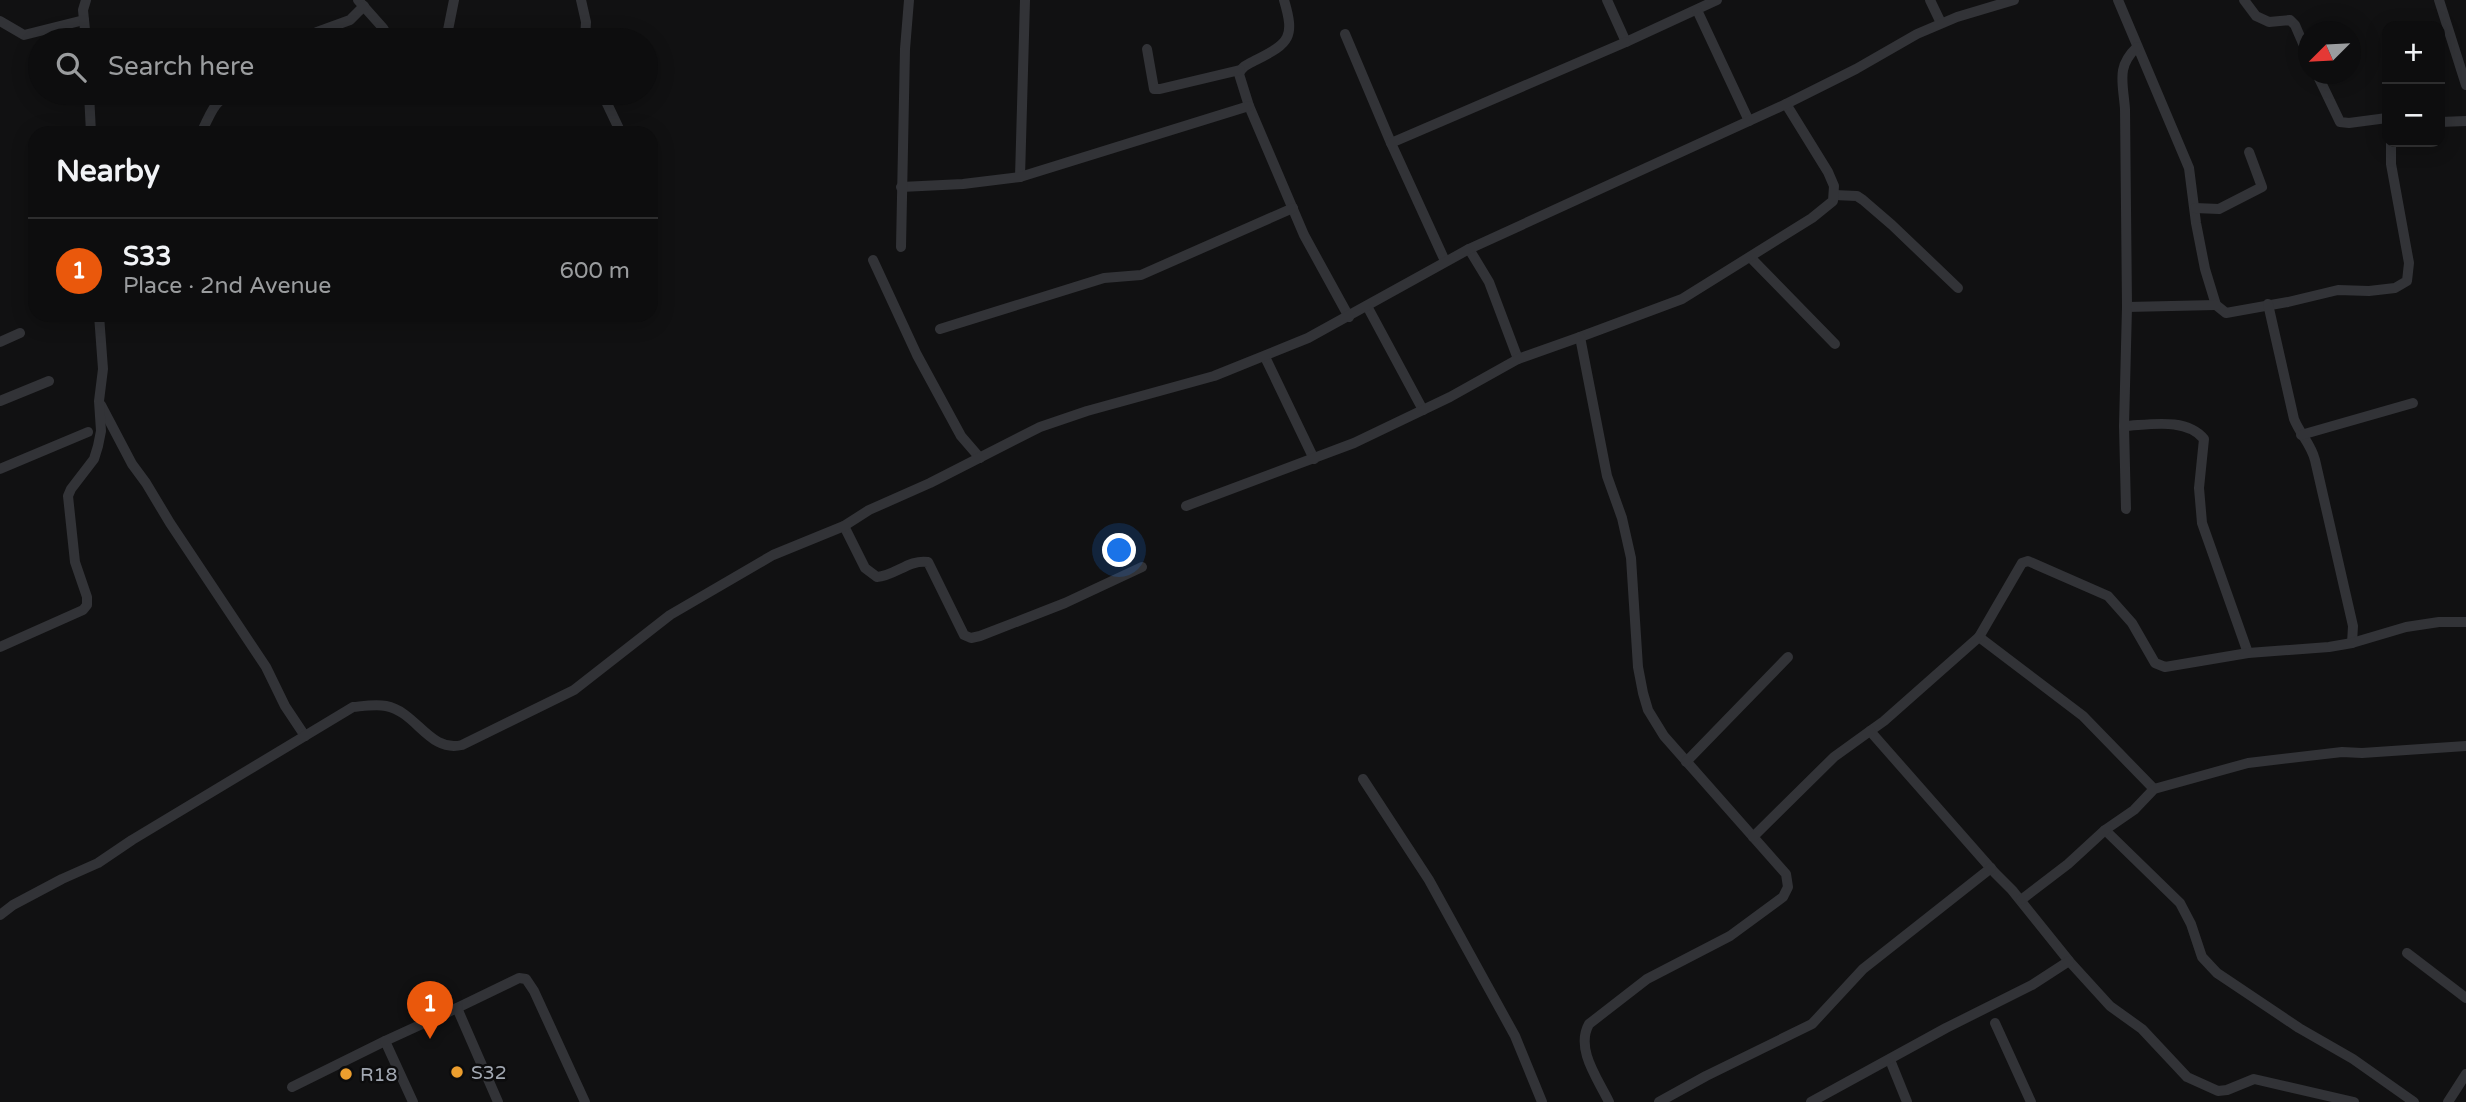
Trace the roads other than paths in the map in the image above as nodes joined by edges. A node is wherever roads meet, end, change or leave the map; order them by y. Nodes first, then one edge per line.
1 (86, 0) edge
2 (454, 0) edge
3 (581, 0) edge
4 (909, 0) edge
5 (1025, 0) edge
6 (1284, 0) edge
7 (1607, 0) edge
8 (1717, 0) edge
9 (1930, 0) edge
10 (2014, 0) edge
11 (2118, 0) edge
12 (2244, 0) edge
13 (2439, 0) edge
14 (361, 3) edge
15 (1697, 10) junction
16 (84, 20) junction
17 (0, 21) edge
18 (1941, 23) junction
19 (52, 28) edge
20 (85, 28) edge
21 (328, 28) edge
22 (381, 28) edge
23 (448, 28) edge
24 (586, 28) edge
25 (2298, 32) edge
26 (28, 34) edge
27 (1345, 34) dead end
28 (1626, 42) junction
29 (2137, 47) junction
30 (1147, 49) dead end
31 (1240, 70) junction
32 (2322, 84) edge
33 (2466, 85) edge
34 (1786, 104) junction
35 (90, 105) edge
36 (215, 105) edge
37 (608, 105) edge
38 (1249, 106) junction
39 (2382, 118) edge
40 (1749, 121) junction
41 (2466, 121) edge
42 (2445, 122) edge
43 (91, 126) edge
44 (204, 126) edge
45 (618, 126) edge
46 (1391, 143) junction
47 (2390, 147) edge
48 (2249, 152) dead end
49 (1020, 177) junction
50 (901, 187) junction
51 (1834, 195) junction
52 (1293, 208) junction
53 (2195, 208) junction
54 (901, 247) dead end
55 (1469, 249) junction
56 (1751, 258) junction
57 (873, 260) dead end
58 (1446, 261) junction
59 (1958, 288) dead end
60 (2268, 304) junction
61 (2216, 305) junction
62 (1367, 306) junction
63 (2127, 307) junction
64 (1349, 317) junction
65 (100, 322) edge
66 (940, 329) dead end
67 (20, 333) dead end
68 (1580, 337) junction
69 (0, 342) edge
70 (1835, 344) dead end
71 (1265, 357) junction
72 (1518, 359) junction
73 (49, 381) dead end
74 (0, 401) edge
75 (99, 401) junction
76 (2413, 403) dead end
77 (1423, 410) junction
78 (2124, 426) junction
79 (88, 432) dead end
80 (2301, 435) junction
81 (980, 458) junction
82 (1314, 459) junction
83 (0, 469) edge
84 (1186, 506) dead end
85 (2126, 509) dead end
86 (844, 526) junction
87 (1142, 567) dead end
88 (2466, 622) edge
89 (1979, 637) junction
90 (2352, 643) junction
91 (0, 647) edge
92 (2248, 653) junction
93 (1788, 657) dead end
94 (1870, 731) junction
95 (305, 736) junction
96 (2466, 746) edge
97 (1686, 762) junction
98 (1363, 779) dead end
99 (2154, 789) junction
100 (2105, 830) junction
101 (1754, 837) junction
102 (1991, 868) junction
103 (2021, 900) junction
104 (0, 915) edge
105 (2407, 953) dead end
106 (2069, 961) junction
107 (2466, 998) edge
108 (457, 1008) junction
109 (1995, 1023) dead end
110 (385, 1041) junction
111 (1891, 1060) junction
112 (2466, 1074) edge
113 (292, 1087) dead end
114 (413, 1102) edge
115 (498, 1102) edge
116 (585, 1102) edge
117 (1542, 1102) edge
118 (1609, 1102) edge
119 (1659, 1102) edge
120 (1811, 1102) edge
121 (1907, 1102) edge
122 (2031, 1102) edge
123 (2354, 1102) edge
124 (2413, 1102) edge
125 (2448, 1102) edge

1 - 16 street
2 - 23 street
3 - 24 street
4 - 50 street
5 - 49 street
6 - 31 street
7 - 28 street
8 - 15 street
9 - 18 street
10 - 18 street
11 - 29 street
12 - 25 street
13 - 33 street
14 - 21 street
14 - 22 street
15 - 28 street
15 - 40 street
16 - 19 street
16 - 20 street
17 - 26 street
18 - 34 street
27 - 46 street
28 - 46 street
29 - 53 street
29 - 63 street
30 - 31 street
31 - 38 street
32 - 39 street
34 - 40 street
34 - 51 street
35 - 43 street
36 - 44 street
37 - 45 street
38 - 49 street
38 - 52 street
40 - 55 street
41 - 42 street
46 - 58 street
47 - 60 street
48 - 53 street
49 - 50 street
50 - 54 street
51 - 56 street
51 - 59 street
52 - 64 street
52 - 66 street
53 - 61 street
55 - 58 street
55 - 72 street
56 - 68 street
56 - 70 street
57 - 81 street
58 - 62 street
60 - 61 street
60 - 80 street
61 - 63 street
62 - 64 street
62 - 77 street
63 - 78 street
64 - 71 street
65 - 75 street
67 - 69 street
68 - 72 street
68 - 97 street
71 - 81 street
71 - 82 street
72 - 77 street
73 - 74 street
75 - 91 street
75 - 95 street
76 - 80 street
77 - 82 street
78 - 85 street
78 - 92 street
79 - 83 street
80 - 90 street
81 - 86 street
82 - 84 street
86 - 87 street
86 - 95 street
88 - 90 street
89 - 92 street
89 - 94 street
89 - 99 street
90 - 92 street
93 - 97 street
94 - 101 street
94 - 102 street
95 - 104 street
96 - 99 street
97 - 101 street
98 - 117 street
99 - 100 street
100 - 103 street
100 - 124 street
101 - 118 street
102 - 103 street
102 - 119 street
103 - 106 street
105 - 107 street
106 - 111 street
106 - 123 street
108 - 110 street
108 - 115 street
108 - 116 street
109 - 122 street
110 - 113 street
110 - 114 street
111 - 120 street
111 - 121 street
112 - 125 street

